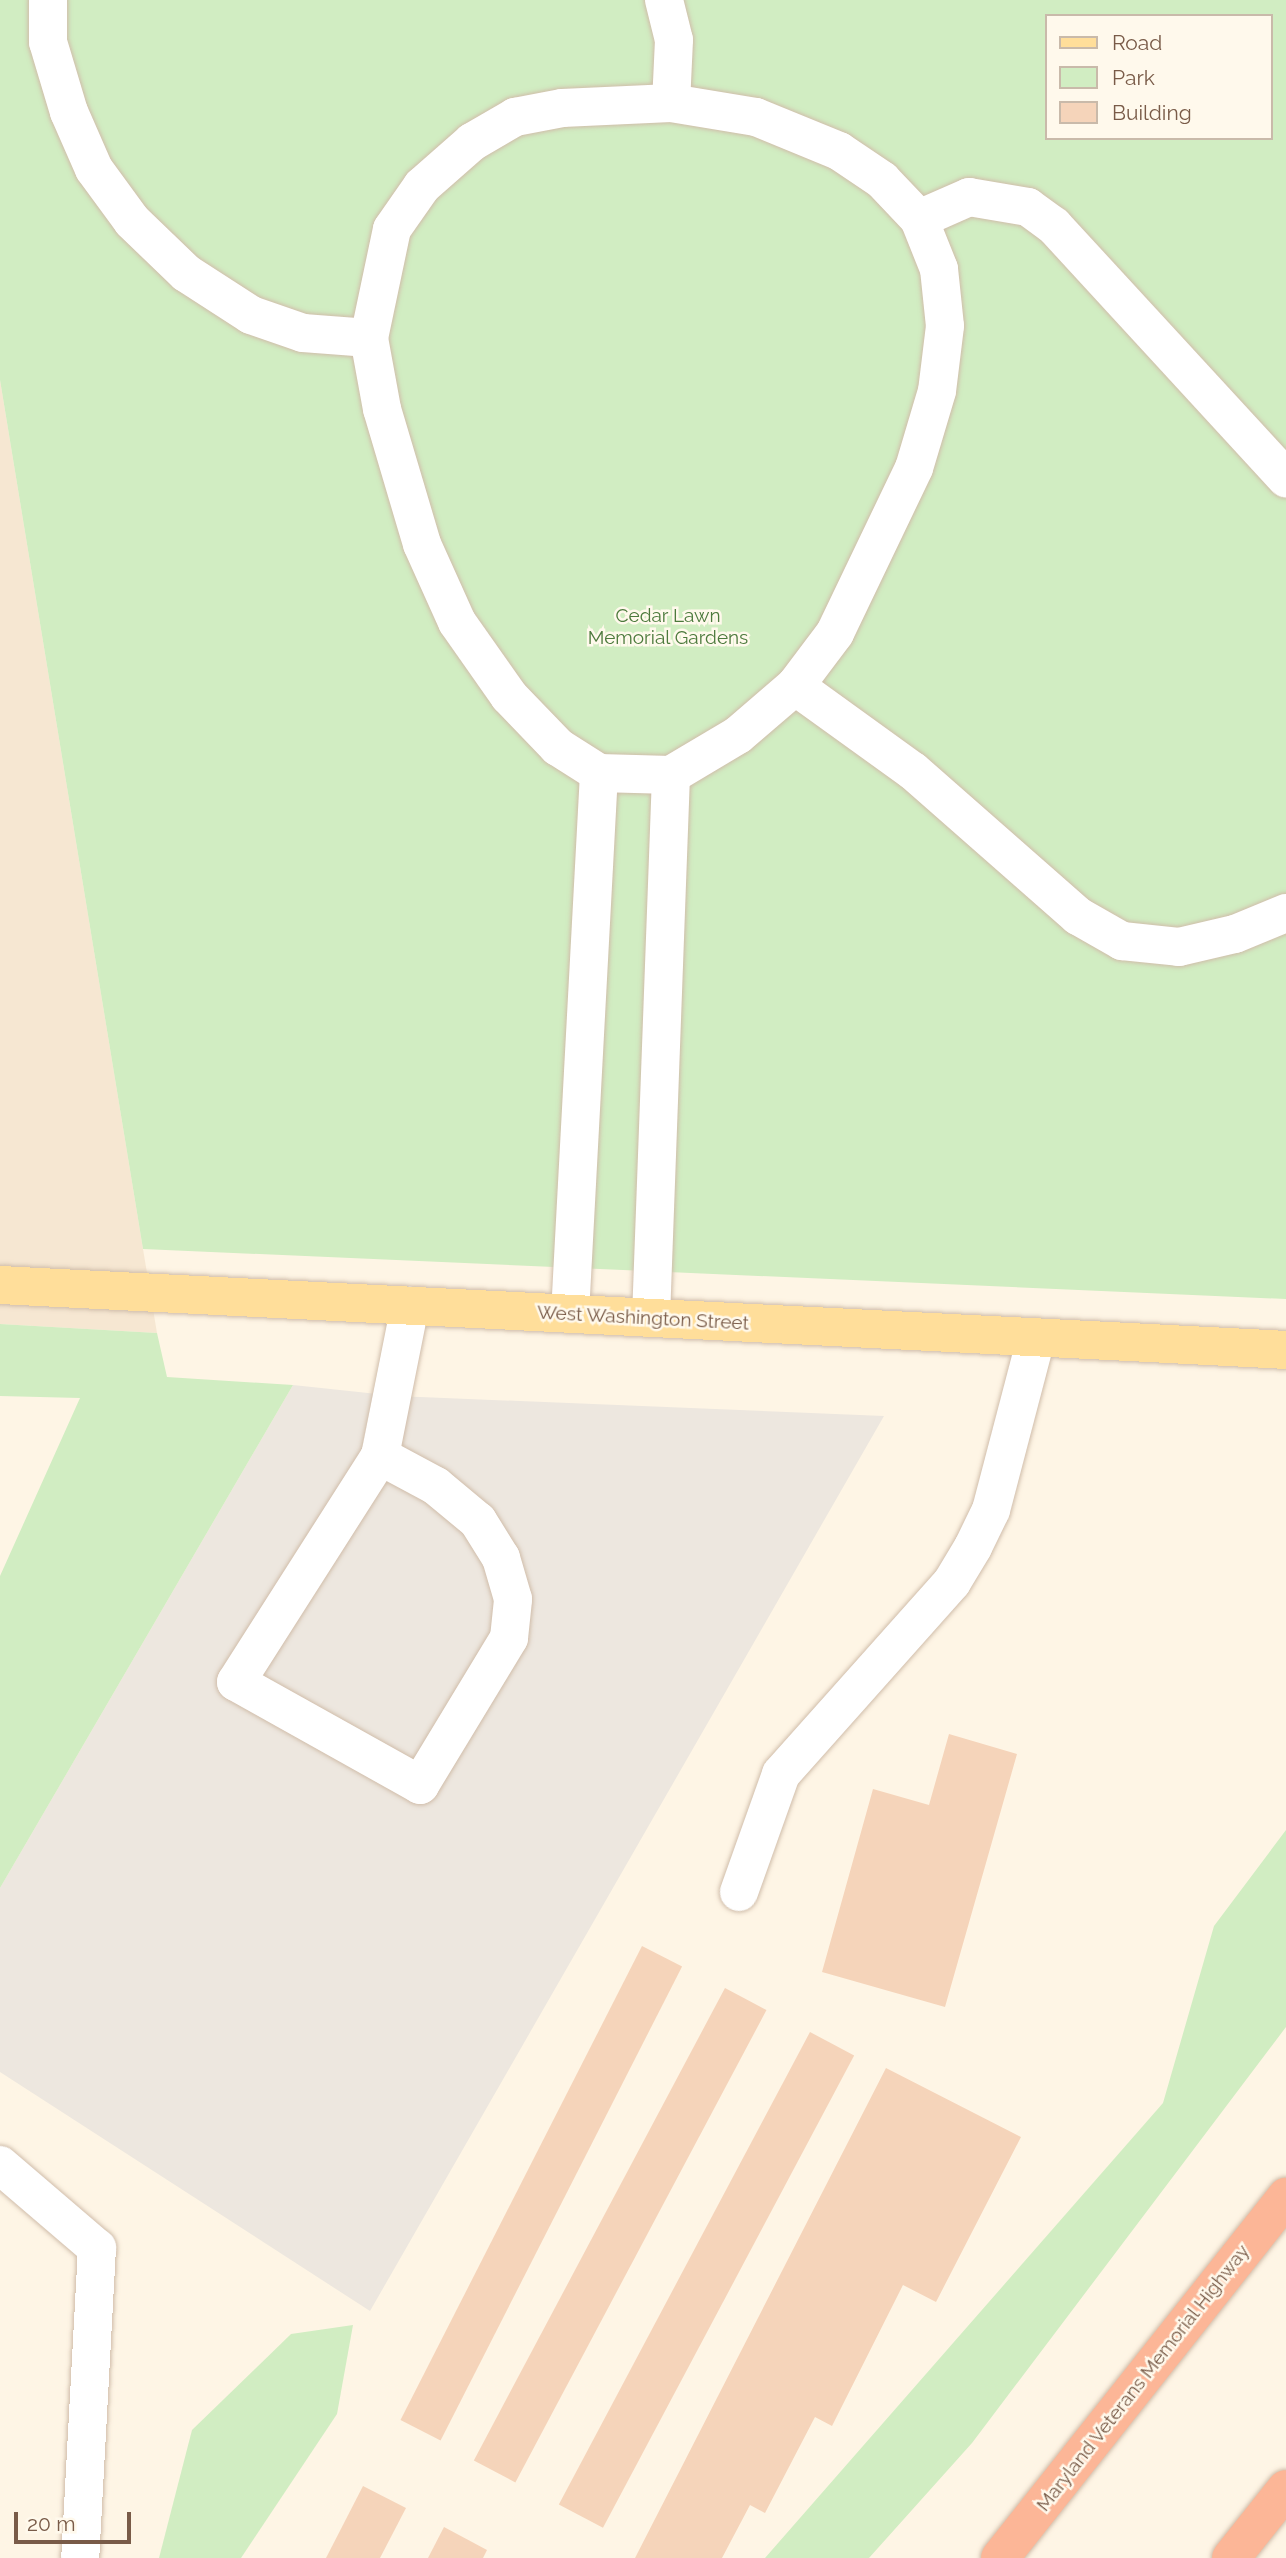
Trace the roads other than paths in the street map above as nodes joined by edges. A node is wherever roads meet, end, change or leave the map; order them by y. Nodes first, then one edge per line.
1 (48, 0) edge
2 (664, 0) edge
3 (671, 103) junction
4 (919, 219) junction
5 (369, 338) junction
6 (1286, 478) edge
7 (795, 686) junction
8 (599, 773) junction
9 (671, 775) junction
10 (1286, 913) edge
11 (0, 1285) edge
12 (410, 1306) junction
13 (570, 1314) junction
14 (651, 1318) junction
15 (1036, 1338) junction
16 (1286, 1350) edge
17 (380, 1456) junction
18 (739, 1892) dead end
19 (0, 2165) edge
20 (1286, 2197) edge
21 (1286, 2488) edge
22 (80, 2558) edge
23 (1000, 2558) edge
24 (1231, 2558) edge

1 - 5 lane
2 - 3 lane
3 - 4 lane
3 - 5 lane
4 - 6 lane
4 - 7 lane
5 - 8 lane
7 - 9 lane
7 - 10 lane
8 - 9 lane
8 - 13 lane
9 - 14 lane
11 - 12 main road, West Washington Street
12 - 13 main road, West Washington Street
12 - 17 lane
13 - 14 main road, West Washington Street
14 - 15 main road, West Washington Street
15 - 16 main road, West Washington Street
15 - 18 lane
17 - 17 lane
19 - 22 lane
20 - 23 highway, Maryland Veterans Memorial Highway
21 - 24 highway

